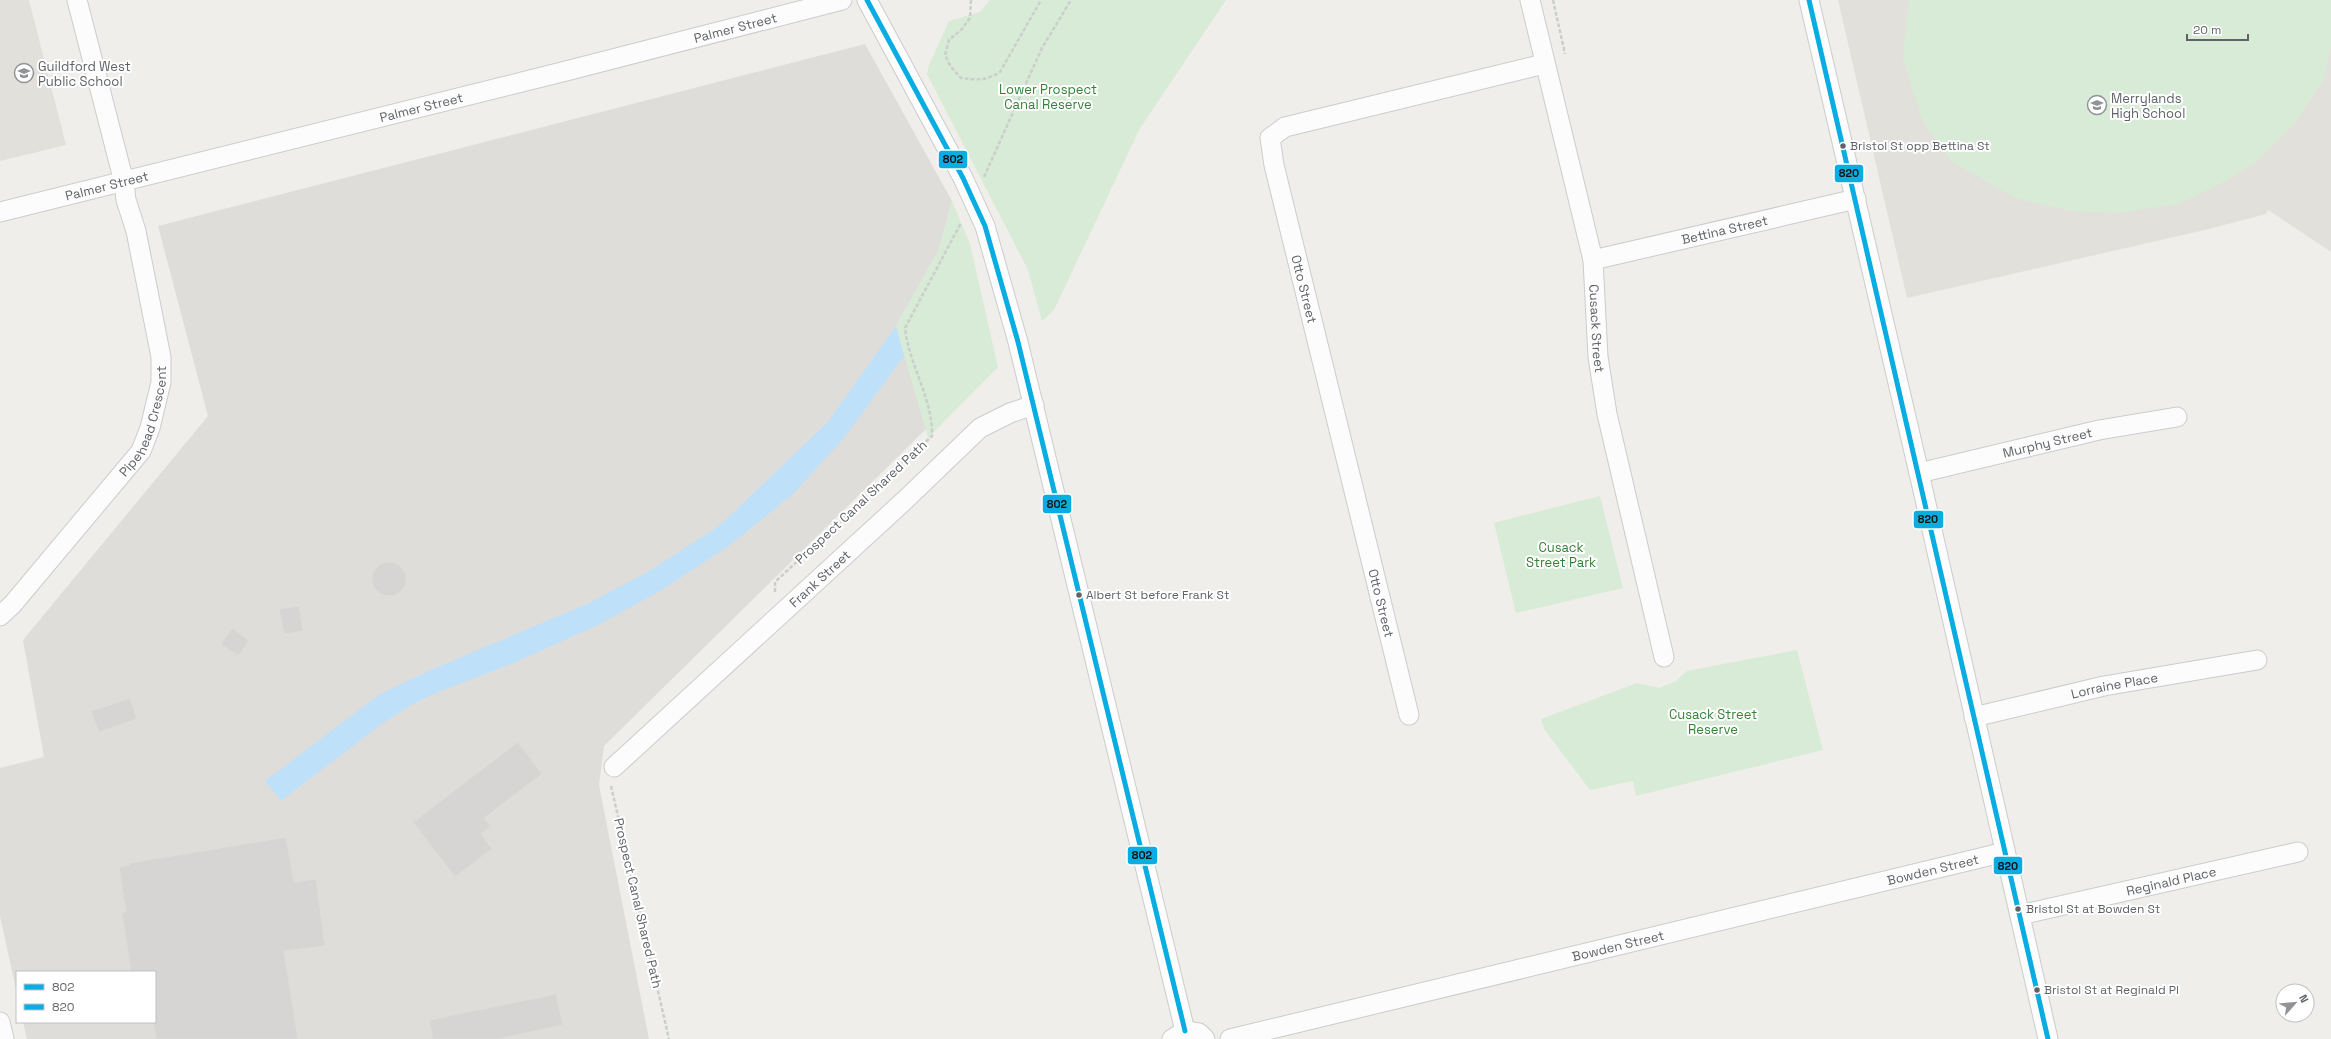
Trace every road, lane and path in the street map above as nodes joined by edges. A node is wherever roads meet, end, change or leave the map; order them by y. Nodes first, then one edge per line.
1 (77, 0) edge
2 (842, 0) edge
3 (868, 0) edge
4 (971, 0) edge
5 (1041, 0) edge
6 (1071, 0) edge
7 (1530, 0) edge
8 (1808, 0) edge
9 (1544, 64) junction
10 (985, 176) dead end
11 (124, 182) junction
12 (1856, 199) junction
13 (0, 212) edge
14 (960, 226) dead end
15 (1593, 260) junction
16 (1034, 405) junction
17 (2177, 417) dead end
18 (1919, 473) junction
19 (0, 616) edge
20 (774, 621) junction
21 (1664, 657) dead end
22 (2257, 660) dead end
23 (1409, 715) dead end
24 (1974, 718) junction
25 (614, 768) joint
26 (2005, 852) junction
27 (2298, 852) dead end
28 (2020, 915) junction
29 (0, 1022) edge
30 (1179, 1035) edge
31 (4, 1039) edge
32 (669, 1039) edge
33 (1205, 1039) edge
34 (1230, 1039) edge
35 (2048, 1039) edge

1 - 11 street, Pipehead Crescent
2 - 11 street, Palmer Street
3 - 16 street, bridge
4 - 5 path
6 - 10 path
7 - 9 street, Cusack Street
8 - 12 street
9 - 15 street, Cusack Street
9 - 23 street, Otto Street
11 - 13 street, Palmer Street
11 - 19 street, Pipehead Crescent
12 - 15 street, Bettina Street
12 - 18 street
14 - 20 path, Prospect Canal Shared Path
15 - 21 street, Cusack Street
16 - 20 street, Frank Street
16 - 30 street
17 - 18 street, Murphy Street
18 - 24 street
20 - 25 street, Frank Street
22 - 24 street, Lorraine Place
24 - 26 street
25 - 32 path, Prospect Canal Shared Path
26 - 28 street
26 - 34 street, Bowden Street
27 - 28 street, Reginald Place
28 - 35 street
29 - 31 street
30 - 33 street

